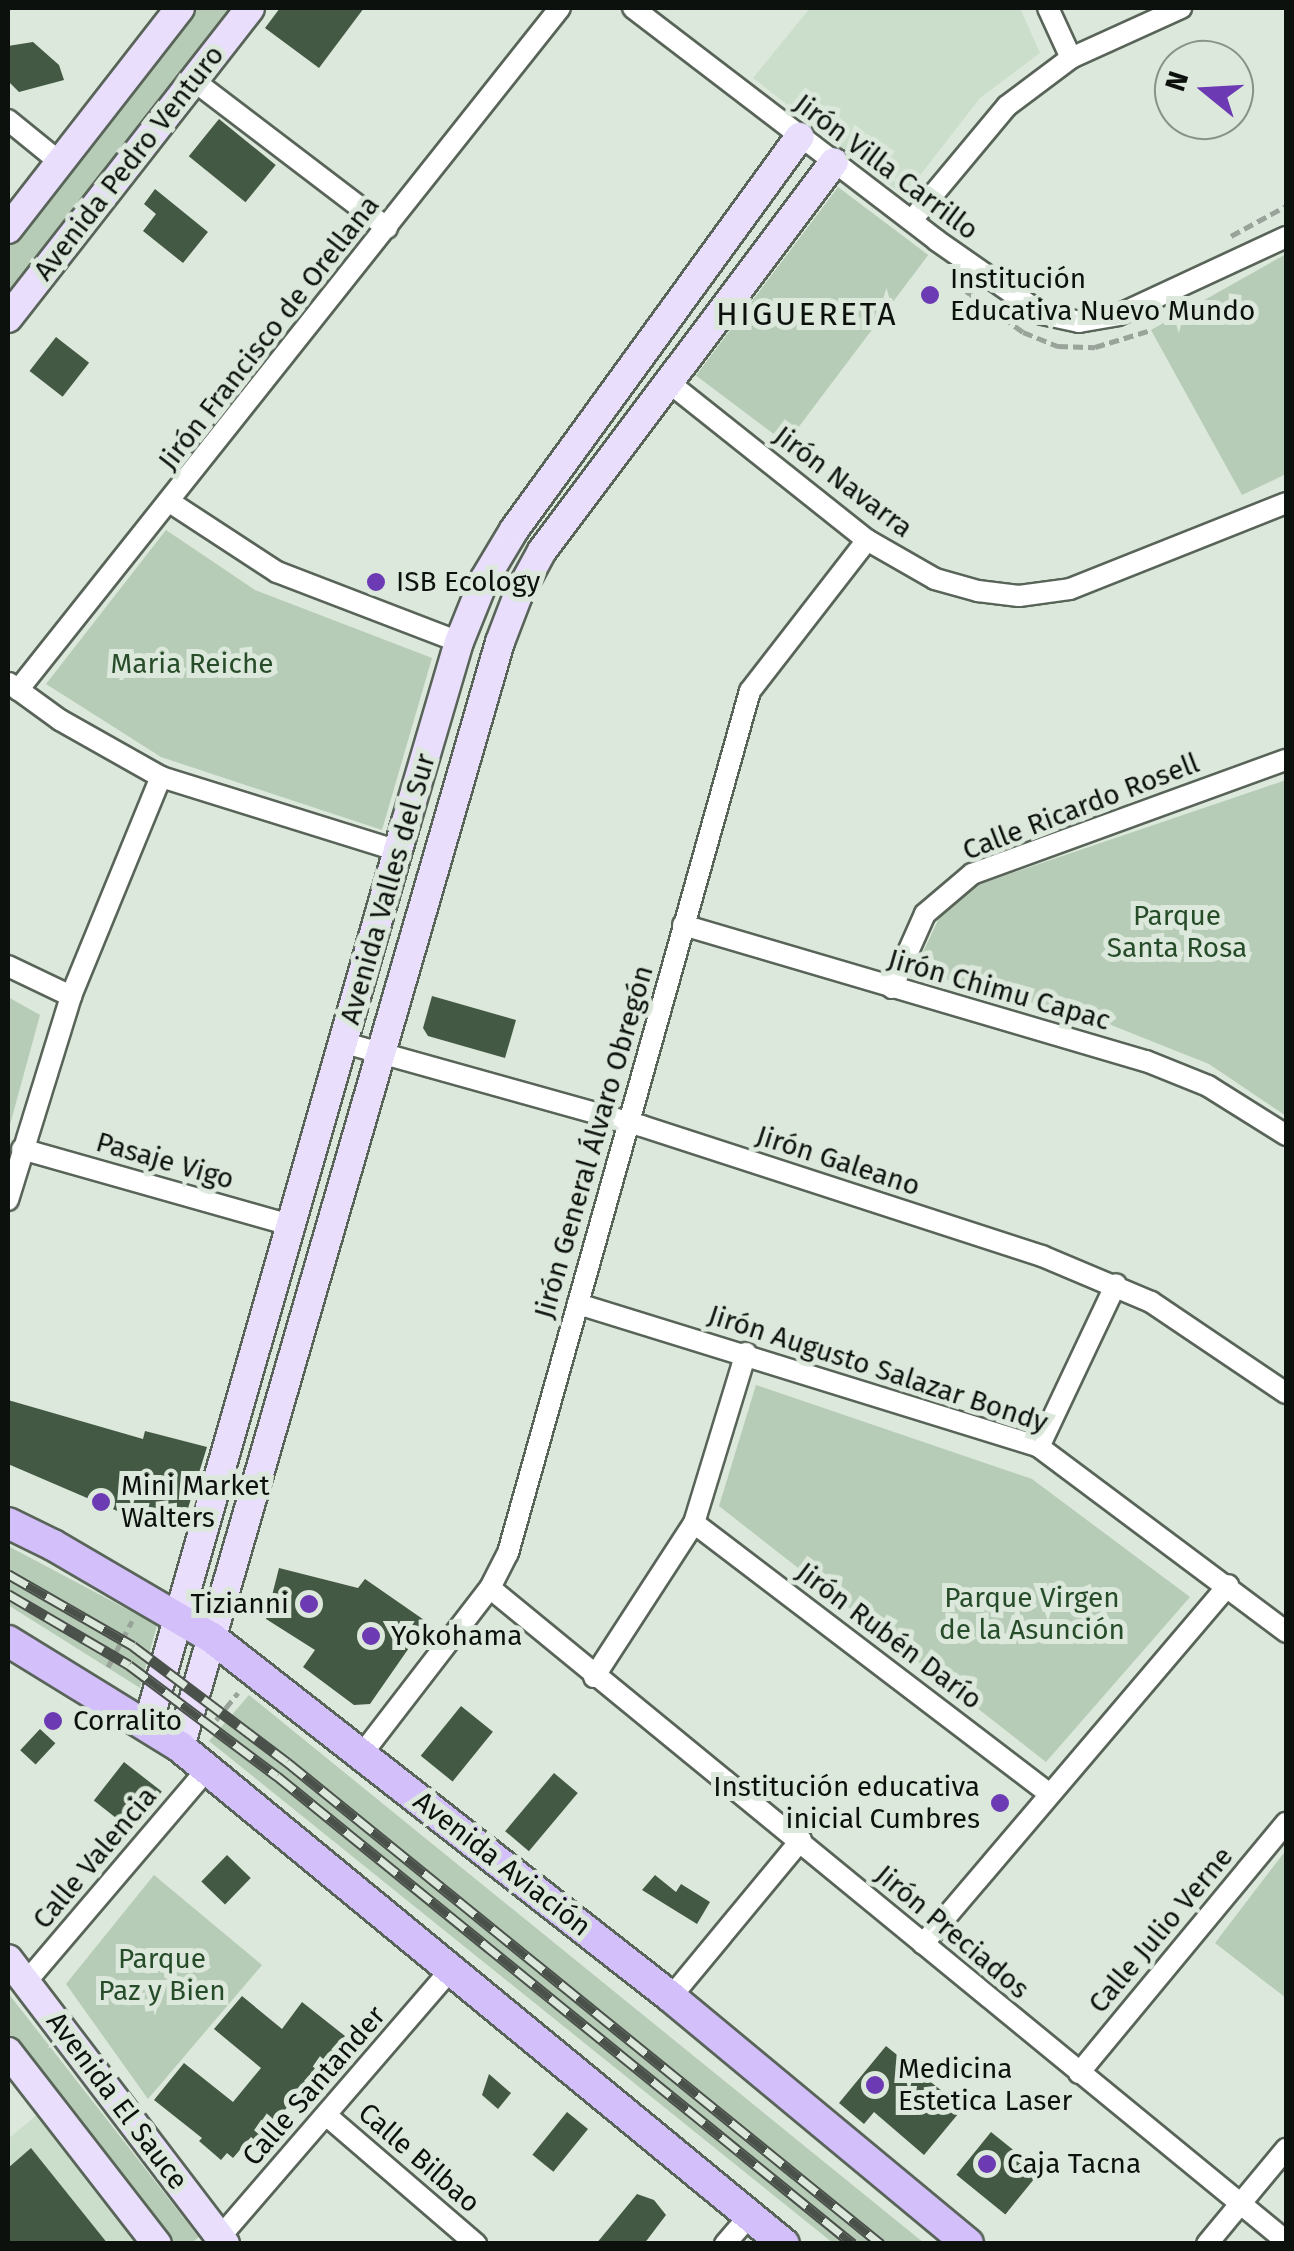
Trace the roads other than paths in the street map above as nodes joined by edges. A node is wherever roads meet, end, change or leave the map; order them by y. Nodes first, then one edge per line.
1 (180, 8) edge
2 (250, 8) edge
3 (560, 8) edge
4 (633, 8) edge
5 (1048, 8) edge
6 (1180, 8) edge
7 (1072, 58) junction
8 (193, 80) junction
9 (8, 120) edge
10 (800, 137) junction
11 (834, 162) junction
12 (61, 163) junction
13 (912, 220) junction
14 (386, 228) junction
15 (8, 230) edge
16 (1286, 236) edge
17 (8, 318) edge
18 (667, 381) junction
19 (170, 502) junction
20 (1286, 503) edge
21 (867, 540) junction
22 (459, 642) junction
23 (13, 686) edge
24 (1286, 760) edge
25 (161, 777) junction
26 (398, 851) junction
27 (683, 925) junction
28 (8, 966) edge
29 (892, 988) junction
30 (71, 996) junction
31 (345, 1043) junction
32 (384, 1053) junction
33 (628, 1123) junction
34 (1286, 1135) edge
35 (22, 1150) junction
36 (8, 1200) edge
37 (294, 1226) junction
38 (1116, 1284) junction
39 (578, 1304) junction
40 (746, 1354) junction
41 (1286, 1392) edge
42 (1039, 1448) junction
43 (694, 1522) junction
44 (8, 1524) edge
45 (1228, 1585) junction
46 (490, 1588) junction
47 (179, 1617) junction
48 (1286, 1632) edge
49 (212, 1638) junction
50 (8, 1641) edge
51 (594, 1677) junction
52 (148, 1724) junction
53 (180, 1746) junction
54 (362, 1754) junction
55 (207, 1769) junction
56 (1050, 1794) junction
57 (1286, 1823) edge
58 (800, 1840) junction
59 (923, 1944) junction
60 (8, 1959) edge
61 (450, 1971) junction
62 (26, 1982) junction
63 (671, 1996) junction
64 (8, 2052) edge
65 (1079, 2073) junction
66 (326, 2114) junction
67 (1286, 2149) edge
68 (1239, 2202) junction
69 (749, 2216) junction
70 (223, 2240) edge
71 (1286, 2242) edge
72 (156, 2244) edge
73 (476, 2244) edge
74 (726, 2244) edge
75 (784, 2244) edge
76 (968, 2244) edge
77 (1207, 2244) edge

1 - 12 street, Avenida Pedro Venturo
2 - 8 street, Avenida Pedro Venturo
3 - 14 street, Jirón Francisco de Orellana
4 - 10 street, Jirón Villa Carrillo
5 - 7 street
6 - 7 street
7 - 13 street
8 - 14 street
8 - 17 street, Avenida Pedro Venturo
9 - 12 street
10 - 11 street, Jirón Villa Carrillo
10 - 22 street, Avenida Valles del Sur
11 - 13 street, Jirón Villa Carrillo
11 - 18 street, Avenida Valles del Sur
12 - 15 street, Avenida Pedro Venturo
13 - 16 street, Jirón Villa Carrillo
14 - 19 street, Jirón Francisco de Orellana
18 - 21 street, Jirón Navarra
18 - 32 street, Avenida Valles del Sur
19 - 22 street
19 - 23 street, Jirón Francisco de Orellana
20 - 21 street, Jirón Navarra
21 - 27 street, Jirón General Álvaro Obregón
22 - 26 street, Avenida Valles del Sur
23 - 25 street
24 - 29 street, Calle Ricardo Rosell
25 - 26 street
25 - 30 street
26 - 31 street, Avenida Valles del Sur
27 - 29 street, Jirón Chimu Capac
27 - 33 street, Jirón General Álvaro Obregón
28 - 30 street
29 - 34 street, Jirón Chimu Capac
30 - 35 street
31 - 32 street, Jirón Galeano
31 - 37 street, Avenida Valles del Sur
32 - 33 street, Jirón Galeano
32 - 49 street, Avenida Valles del Sur
33 - 38 street, Jirón Galeano
33 - 39 street, Jirón General Álvaro Obregón
35 - 36 street
35 - 37 street, Pasaje Vigo
37 - 47 street, Avenida Valles del Sur
38 - 41 street, Jirón Galeano
38 - 42 street
39 - 40 street, Jirón Augusto Salazar Bondy
39 - 46 street, Jirón General Álvaro Obregón
40 - 42 street, Jirón Augusto Salazar Bondy
40 - 43 street
42 - 45 street, Jirón Augusto Salazar Bondy
43 - 51 street
43 - 56 street, Jirón Rubén Darío
44 - 47 main road, Avenida Aviación
45 - 48 street, Jirón Augusto Salazar Bondy
45 - 56 street
46 - 51 street, Jirón Preciados
46 - 54 street, Jirón General Álvaro Obregón
47 - 49 main road, Avenida Aviación
47 - 52 street, Avenida Valles del Sur
49 - 53 street, Avenida Valles del Sur
49 - 54 main road, Avenida Aviación
50 - 52 main road
51 - 58 street, Jirón Preciados
52 - 53 main road
53 - 55 main road
54 - 63 main road, Avenida Aviación
55 - 61 main road
55 - 62 street, Calle Valencia
56 - 59 street
57 - 65 street, Calle Julio Verne
58 - 59 street, Jirón Preciados
58 - 63 street
59 - 65 street, Jirón Preciados
60 - 62 street, Avenida El Sauce
61 - 66 street, Calle Santander
61 - 69 main road
62 - 70 street, Avenida El Sauce
63 - 76 main road, Avenida Aviación
64 - 72 street, Avenida El Sauce
65 - 68 street, Jirón Preciados
66 - 70 street, Calle Santander
66 - 73 street, Calle Bilbao
67 - 68 street
68 - 71 street, Jirón Preciados
68 - 77 street
69 - 74 street
69 - 75 main road

